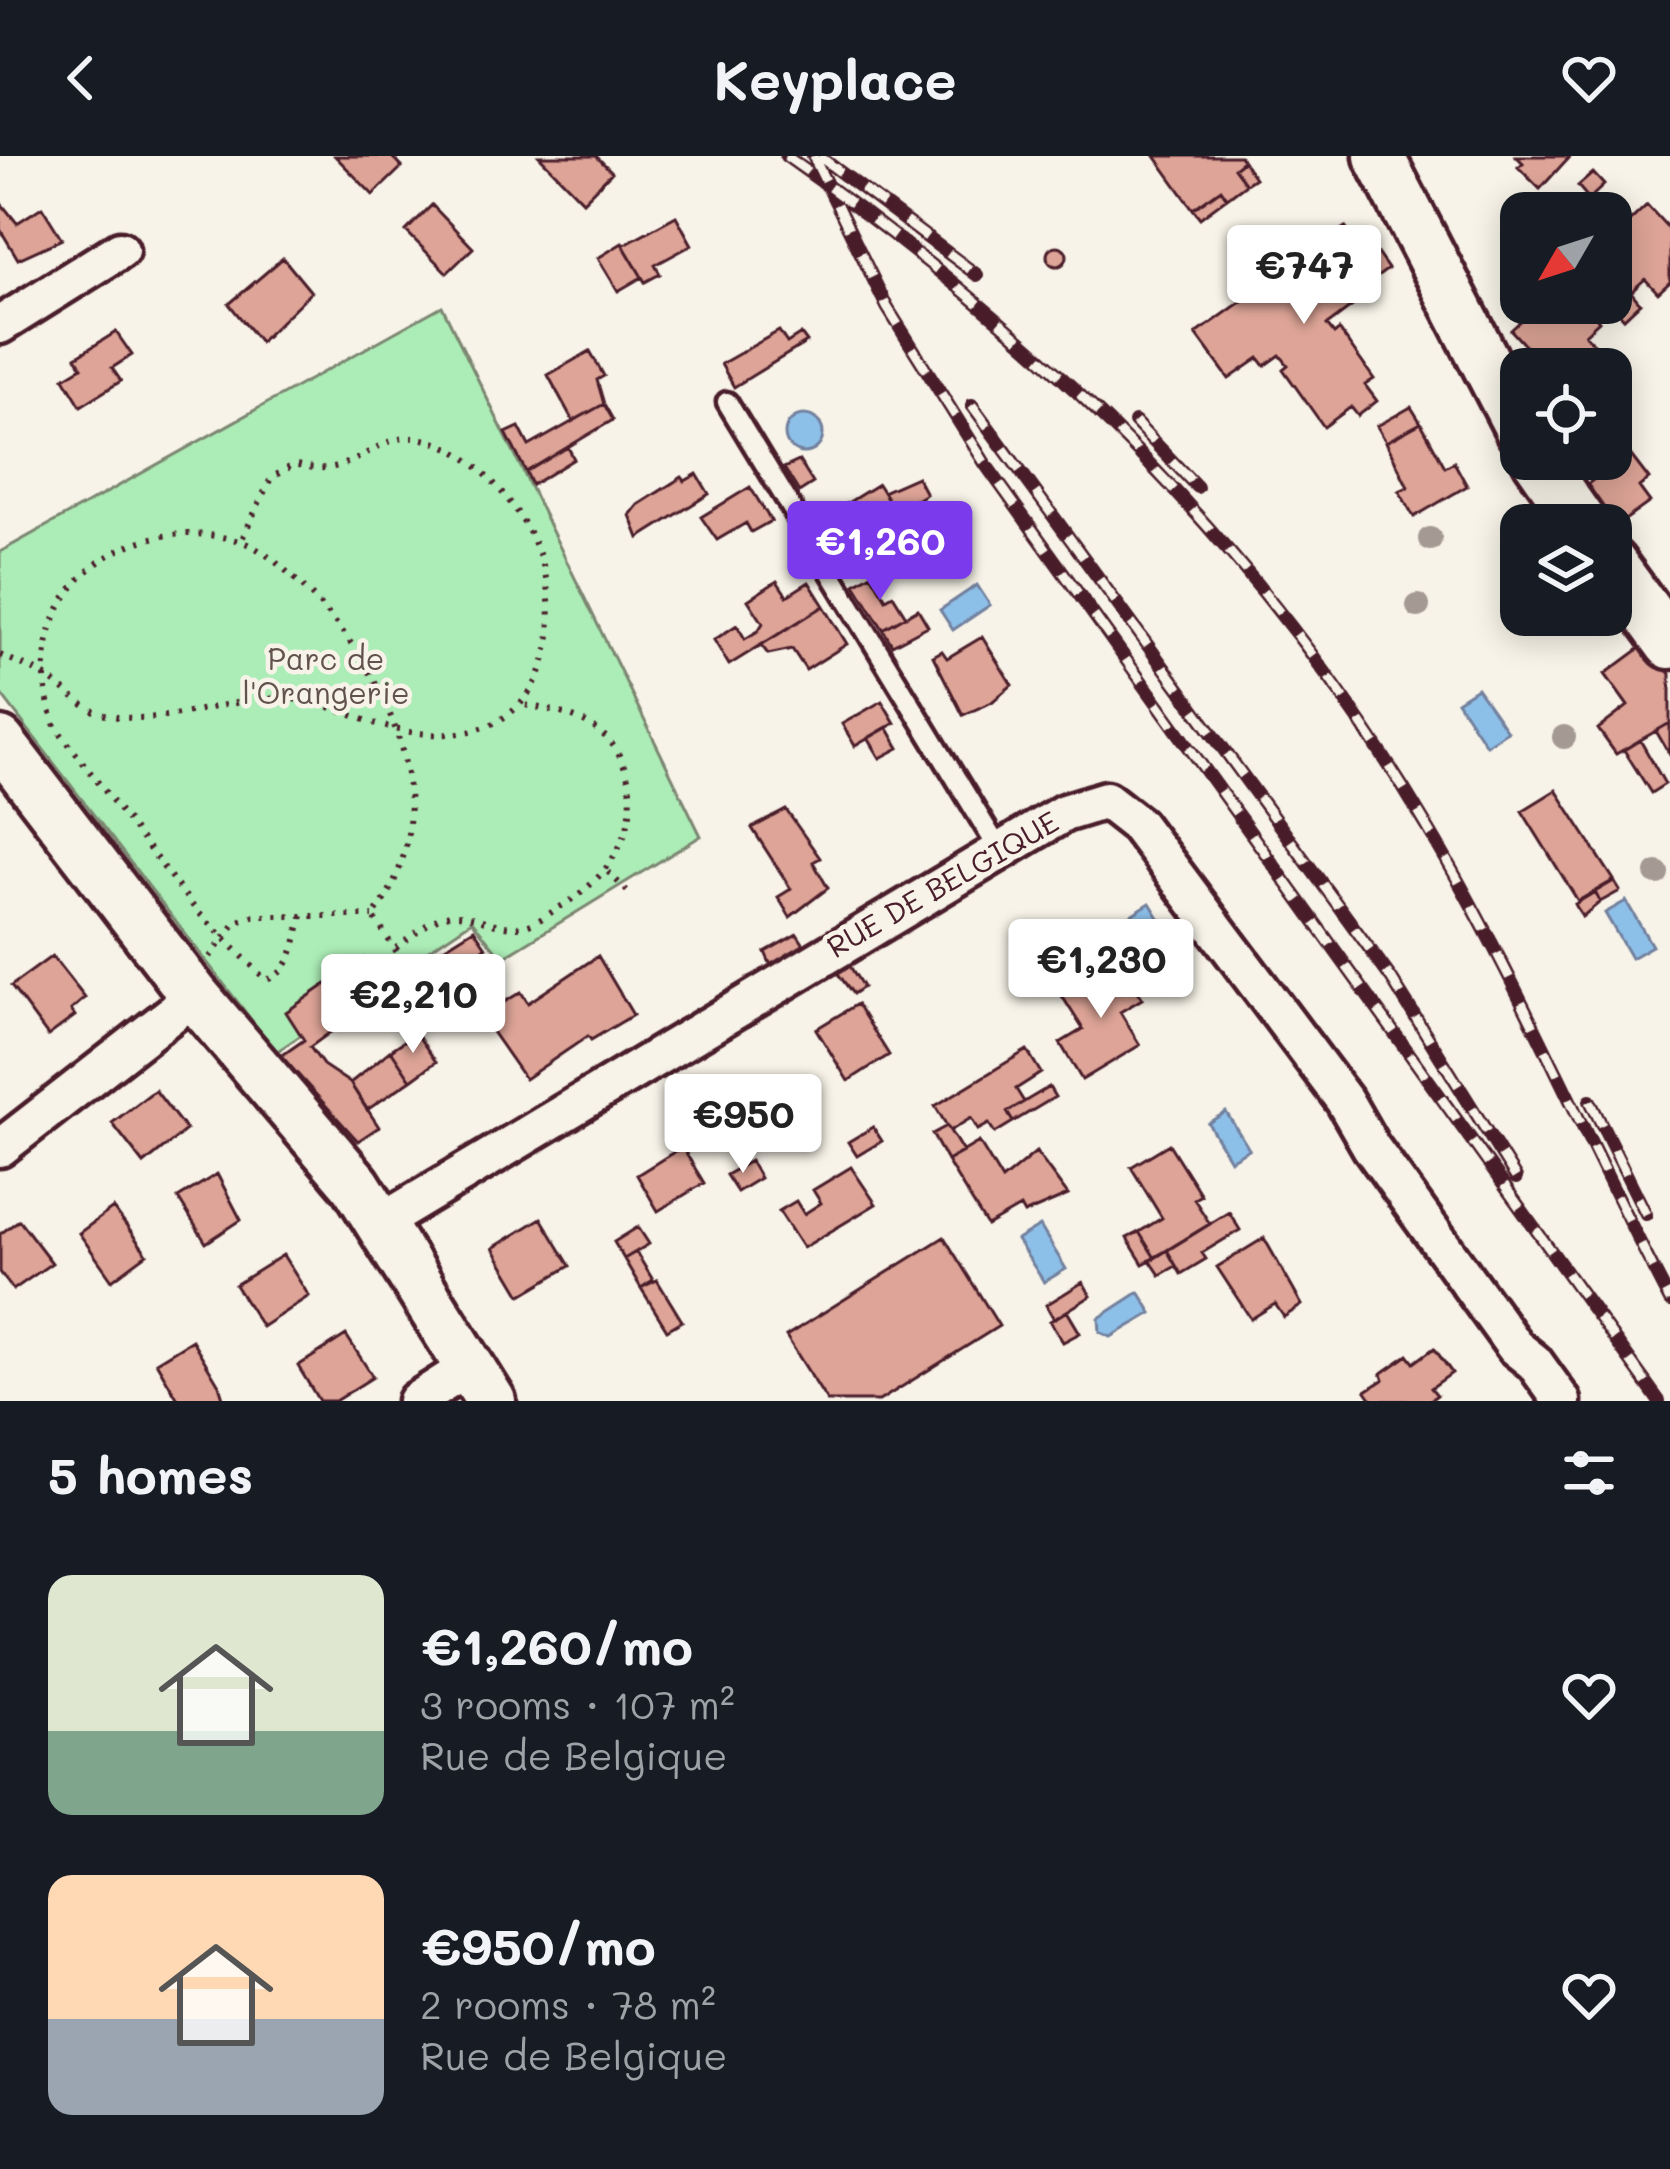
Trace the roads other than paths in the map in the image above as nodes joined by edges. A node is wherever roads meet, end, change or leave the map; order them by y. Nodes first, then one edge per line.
1 (1379, 156) edge
2 (120, 250) dead end
3 (0, 325) edge
4 (1500, 393) edge
5 (727, 401) dead end
6 (1632, 592) edge
7 (1670, 644) edge
8 (0, 742) edge
9 (1000, 851) junction
10 (195, 996) junction
11 (0, 1148) edge
12 (382, 1222) junction
13 (480, 1384) edge
14 (416, 1401) edge
15 (1562, 1401) edge

1 - 4 main road
2 - 3 street
5 - 9 lane
6 - 7 main road
8 - 10 main road
9 - 12 street, RUE DE BELGIQUE
9 - 15 street, RUE DE BELGIQUE
10 - 11 street
10 - 12 main road
12 - 13 main road
13 - 14 street

